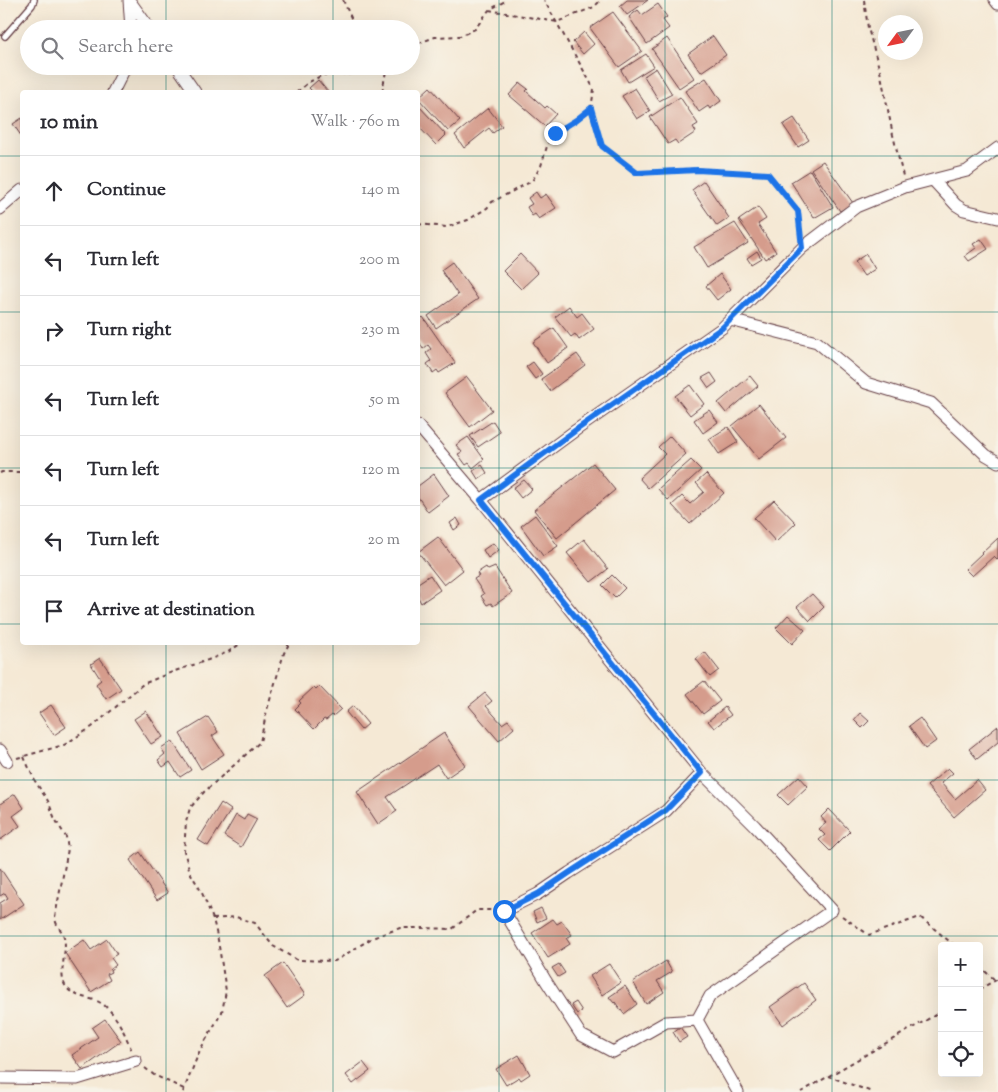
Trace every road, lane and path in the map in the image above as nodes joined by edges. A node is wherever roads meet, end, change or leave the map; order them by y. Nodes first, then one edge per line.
1 (34, 0) edge
2 (129, 0) edge
3 (343, 0) edge
4 (507, 0) edge
5 (544, 0) edge
6 (601, 0) edge
7 (864, 0) edge
8 (995, 0) edge
9 (998, 4) edge
10 (489, 10) junction
11 (130, 20) edge
12 (143, 20) edge
13 (352, 20) edge
14 (557, 22) junction
15 (5, 36) dead end
16 (420, 43) edge
17 (122, 75) edge
18 (183, 75) edge
19 (323, 75) edge
20 (385, 75) edge
21 (114, 90) edge
22 (194, 90) edge
23 (299, 90) edge
24 (382, 90) edge
25 (591, 108) junction
26 (998, 148) edge
27 (933, 180) junction
28 (905, 187) junction
29 (20, 192) edge
30 (0, 209) edge
31 (998, 218) edge
32 (420, 224) edge
33 (802, 248) junction
34 (730, 320) junction
35 (420, 428) edge
36 (998, 462) edge
37 (20, 472) edge
38 (0, 473) edge
39 (481, 500) junction
40 (238, 645) edge
41 (288, 645) edge
42 (0, 750) edge
43 (24, 757) junction
44 (7, 761) joint
45 (702, 773) junction
46 (832, 910) junction
47 (504, 911) junction
48 (213, 918) junction
49 (950, 942) edge
50 (983, 969) edge
51 (997, 980) edge
52 (983, 987) edge
53 (938, 1013) edge
54 (697, 1020) junction
55 (136, 1061) junction
56 (828, 1076) junction
57 (0, 1078) edge
58 (183, 1091) edge
59 (738, 1092) edge
60 (801, 1092) edge
61 (872, 1092) edge

1 - 15 lane
2 - 11 street
2 - 12 street
3 - 13 path
4 - 10 path
5 - 14 path
6 - 14 path
7 - 28 path
8 - 9 street
10 - 14 path
10 - 16 path
14 - 25 path
17 - 21 street
18 - 22 street
19 - 23 path
20 - 24 path
25 - 32 path
25 - 33 path
26 - 27 street
27 - 28 street
27 - 31 street
28 - 33 street
29 - 30 street
33 - 34 street
34 - 36 street
34 - 39 street
35 - 39 street
37 - 38 path
39 - 45 street
40 - 43 path
41 - 48 path
42 - 44 street
43 - 44 path
43 - 55 path
45 - 46 street
45 - 47 street
46 - 49 path
46 - 54 street
47 - 48 path
47 - 54 street
48 - 58 path
50 - 51 path
51 - 52 path
53 - 56 path
54 - 59 street
55 - 57 street
55 - 58 path
56 - 60 path
56 - 61 path

